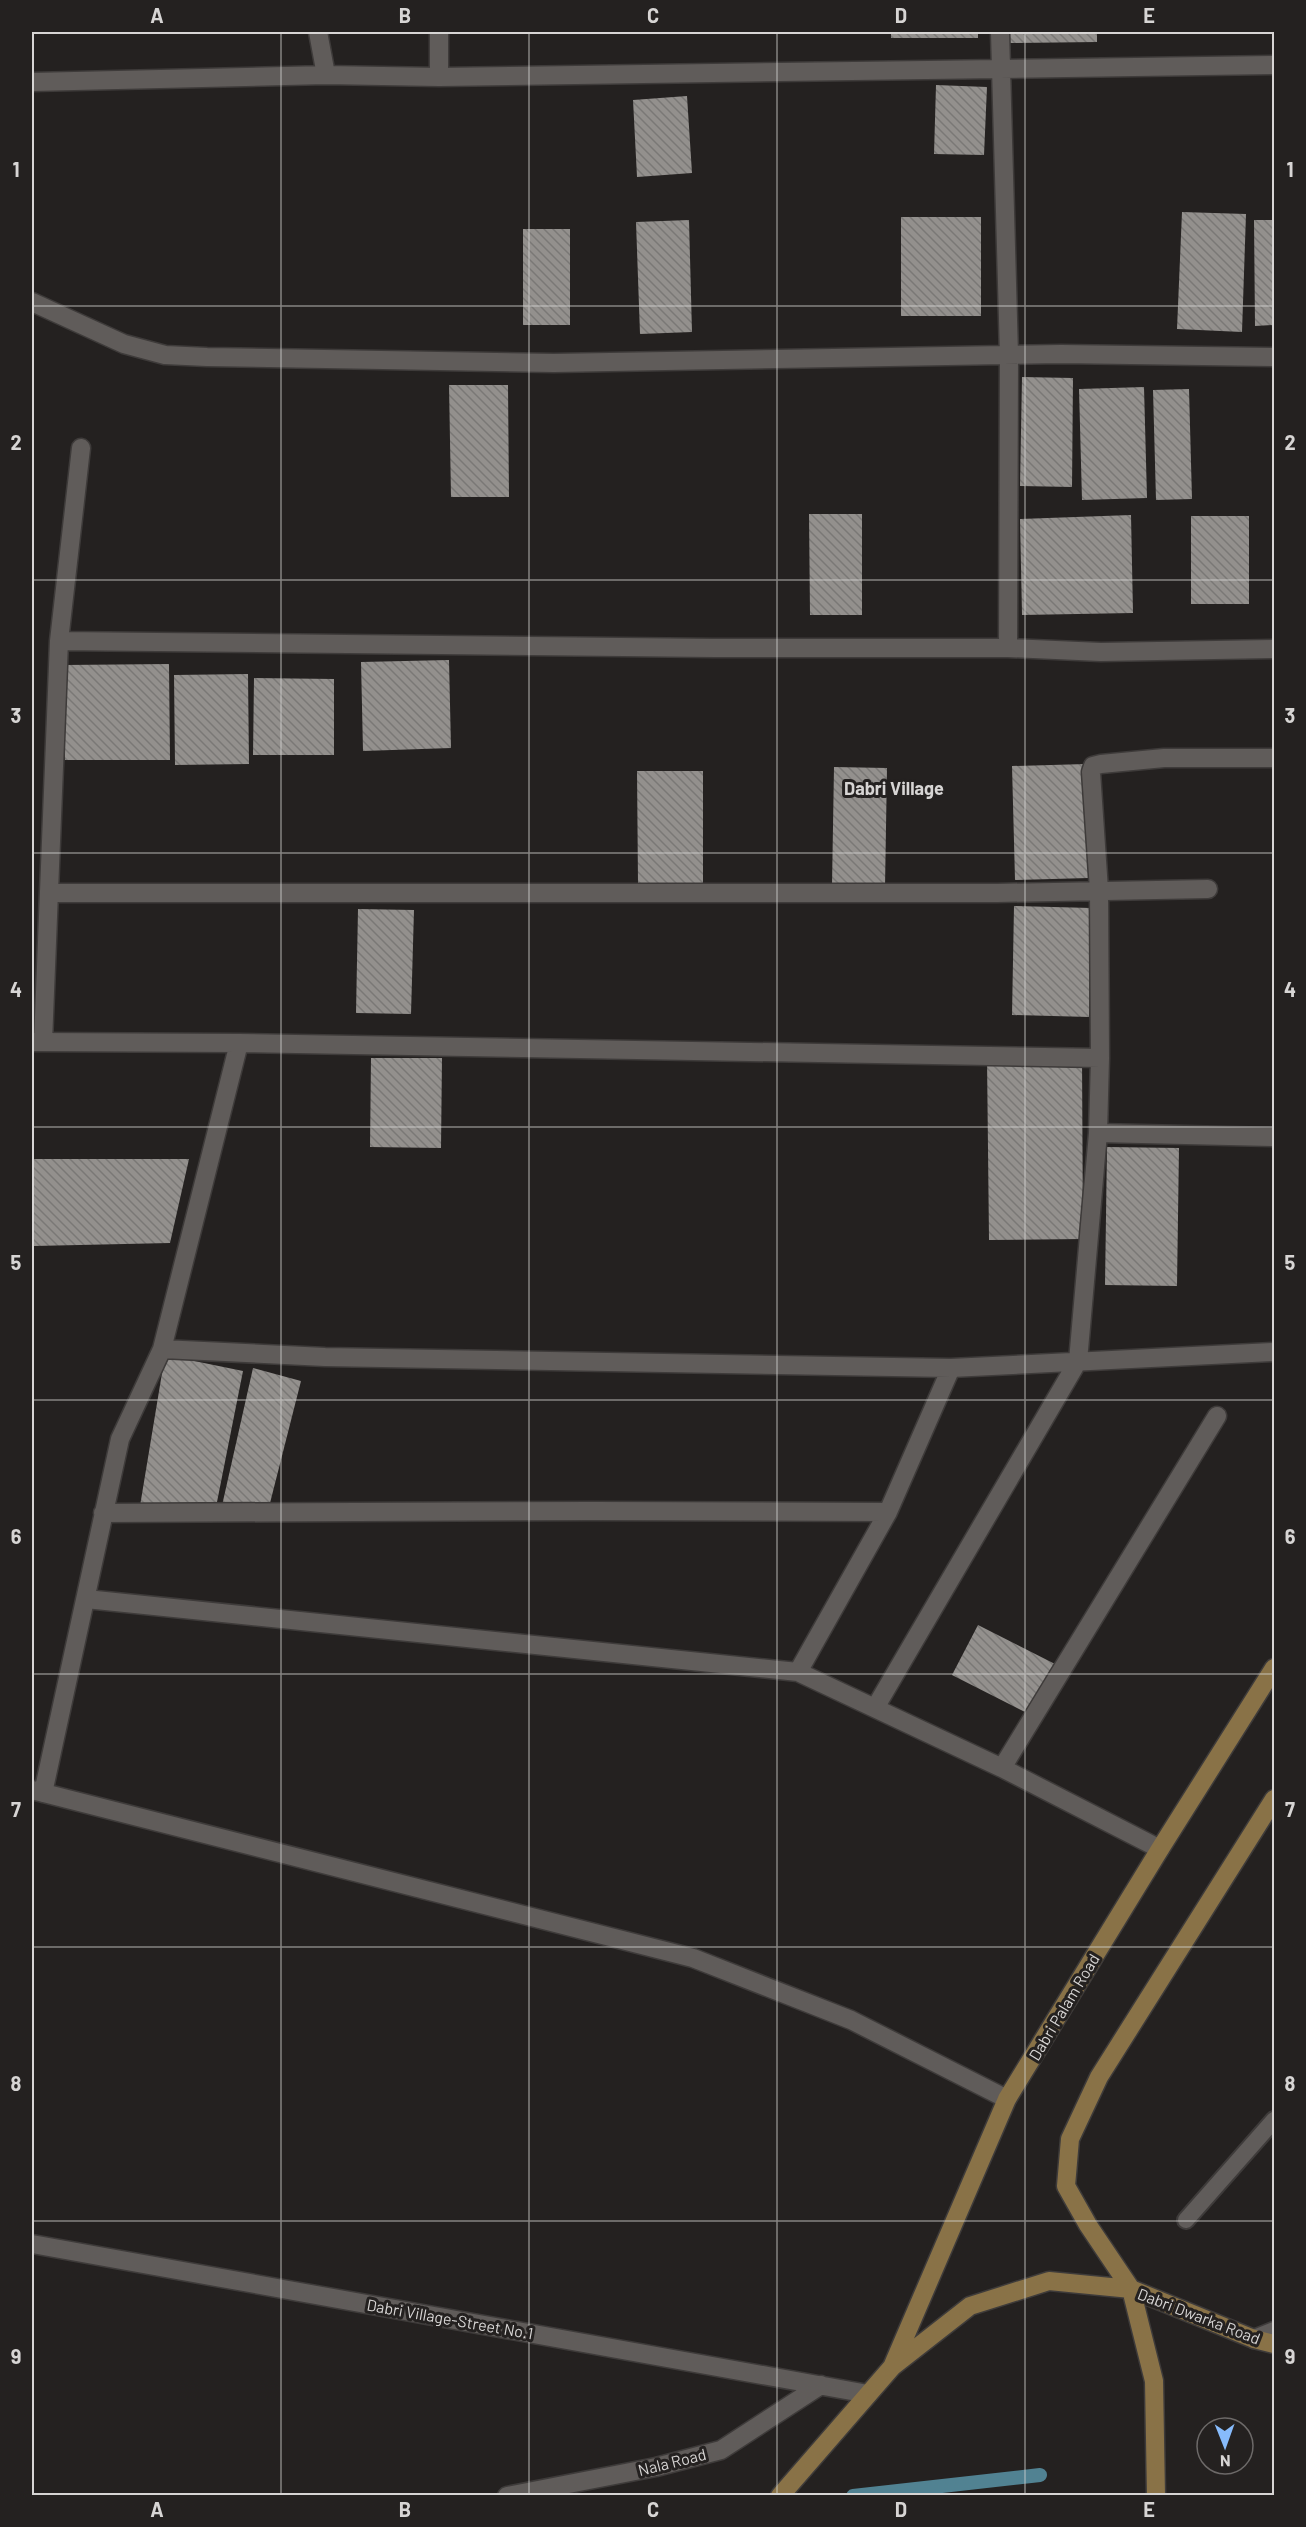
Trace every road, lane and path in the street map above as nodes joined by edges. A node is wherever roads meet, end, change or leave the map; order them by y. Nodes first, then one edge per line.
1 (318, 32) edge
2 (439, 32) edge
3 (1000, 32) edge
4 (1275, 65) edge
5 (1001, 70) junction
6 (326, 75) junction
7 (439, 77) junction
8 (32, 82) edge
9 (32, 302) edge
10 (1009, 355) junction
11 (1275, 357) edge
12 (81, 448) dead end
13 (59, 641) junction
14 (1008, 648) junction
15 (1275, 649) edge
16 (1275, 758) edge
17 (1099, 890) junction
18 (1208, 890) dead end
19 (50, 893) junction
20 (37, 1042) edge
21 (239, 1043) junction
22 (1100, 1058) junction
23 (1098, 1132) junction
24 (1275, 1137) edge
25 (162, 1349) junction
26 (1275, 1352) edge
27 (1078, 1361) junction
28 (951, 1368) junction
29 (1217, 1416) dead end
30 (888, 1512) junction
31 (103, 1514) junction
32 (86, 1599) junction
33 (1275, 1668) edge
34 (798, 1672) junction
35 (875, 1708) junction
36 (1002, 1768) junction
37 (37, 1792) edge
38 (1275, 1799) edge
39 (1160, 1849) junction
40 (1007, 2099) junction
41 (1275, 2120) edge
42 (1186, 2220) dead end
43 (32, 2244) edge
44 (1131, 2289) junction
45 (1275, 2331) edge
46 (1254, 2339) junction
47 (1275, 2344) edge
48 (892, 2367) junction
49 (821, 2385) junction
50 (868, 2394) junction
51 (507, 2496) edge
52 (780, 2496) edge
53 (1156, 2496) edge

1 - 6 street
2 - 7 street
3 - 5 street
4 - 5 street
5 - 7 street
5 - 10 street
6 - 7 street
6 - 8 street
9 - 10 street
10 - 11 street
10 - 14 street
12 - 13 street
13 - 14 street
13 - 19 street
14 - 15 street
16 - 17 street
17 - 18 street
17 - 19 street
17 - 22 street
19 - 20 street
20 - 21 street
21 - 22 street
21 - 25 street
22 - 23 street
23 - 24 street
23 - 27 street
25 - 28 street
25 - 31 street
26 - 27 street
27 - 28 street
27 - 35 street
28 - 30 street
29 - 36 street
30 - 31 street
30 - 34 street
31 - 32 street
32 - 34 street
32 - 37 street
33 - 39 main road, Dabri Palam Road
34 - 35 street
35 - 36 street
36 - 39 street
37 - 40 street
38 - 44 main road
39 - 40 main road, Dabri Palam Road
40 - 48 main road, Dabri Palam Road
41 - 42 lane
43 - 49 street, Dabri Village-Street No.1
44 - 46 main road, Dabri Dwarka Road
44 - 48 main road, Dabri Dwarka Road
44 - 53 main road
45 - 46 street
46 - 47 main road, Dabri Dwarka Road
48 - 50 main road, Dabri Dwarka Road
49 - 50 street, Dabri Village-Street No.1
49 - 51 street, Nala Road
50 - 52 main road, Dabri Dwarka Road

